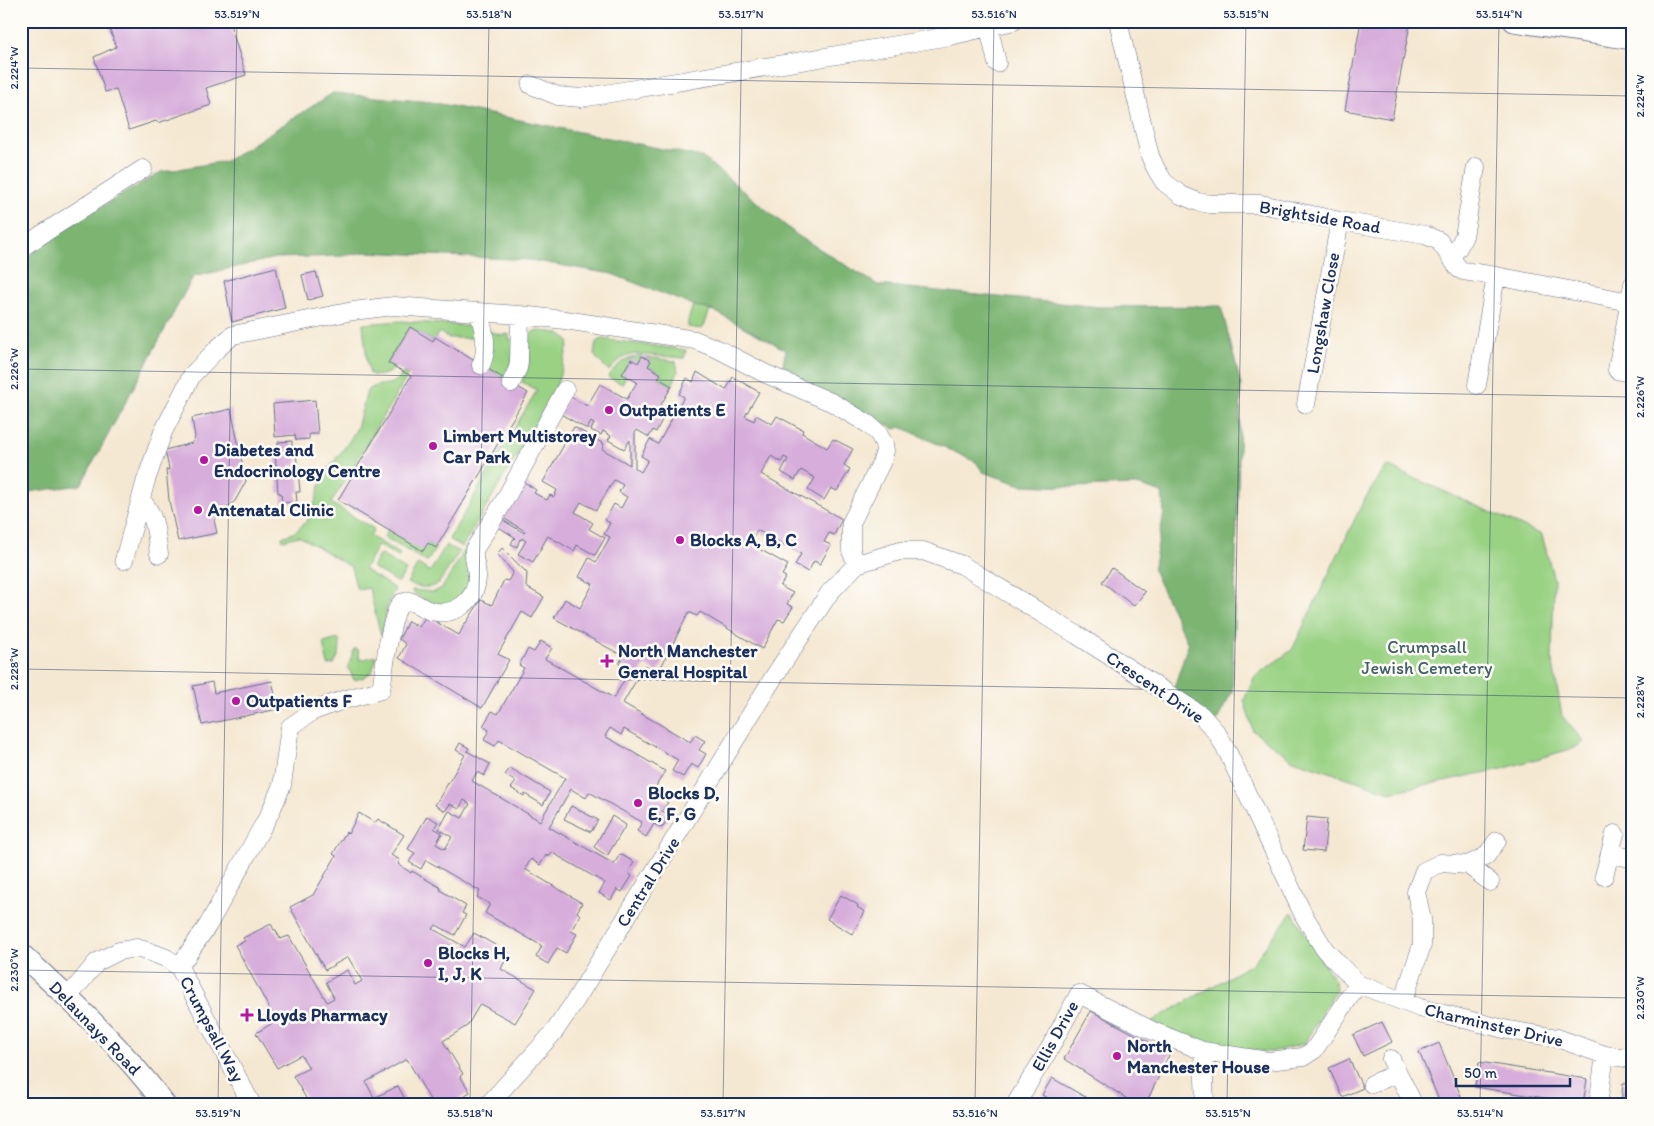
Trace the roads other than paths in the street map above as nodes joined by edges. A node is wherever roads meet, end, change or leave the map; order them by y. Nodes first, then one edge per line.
1 (1014, 21) edge
2 (1118, 21) edge
3 (1514, 21) edge
4 (989, 28) junction
5 (1633, 39) edge
6 (996, 63) dead end
7 (532, 86) dead end
8 (1476, 167) dead end
9 (143, 169) dead end
10 (1340, 221) junction
11 (21, 248) edge
12 (1450, 257) junction
13 (1496, 276) junction
14 (1633, 284) edge
15 (1630, 302) junction
16 (479, 313) junction
17 (520, 315) junction
18 (481, 364) dead end
19 (1621, 377) edge
20 (511, 383) dead end
21 (1477, 385) dead end
22 (565, 390) dead end
23 (1306, 404) dead end
24 (141, 500) junction
25 (159, 554) dead end
26 (124, 560) dead end
27 (857, 564) junction
28 (1614, 834) dead end
29 (1497, 841) dead end
30 (1610, 853) junction
31 (1633, 859) edge
32 (1468, 865) junction
33 (1604, 876) dead end
34 (1490, 882) dead end
35 (21, 954) edge
36 (179, 967) junction
37 (1358, 984) junction
38 (68, 997) junction
39 (1403, 1001) junction
40 (1203, 1051) junction
41 (1605, 1055) junction
42 (1633, 1059) edge
43 (1372, 1084) dead end
44 (165, 1105) edge
45 (252, 1105) edge
46 (488, 1105) edge
47 (1015, 1105) edge
48 (1205, 1105) edge
49 (1414, 1105) edge
50 (1598, 1105) edge

1 - 4 street
2 - 10 street, Brightside Road
3 - 5 street
4 - 6 street
4 - 7 street
8 - 12 street
9 - 11 street
10 - 12 street, Brightside Road
10 - 23 street, Longshaw Close
12 - 13 street, Brightside Road
13 - 15 street, Brightside Road
13 - 21 street
14 - 15 street
15 - 19 street
16 - 17 street
16 - 18 street
16 - 24 street
17 - 20 street
17 - 27 street
22 - 36 street
24 - 25 street
24 - 26 street
27 - 37 street, Crescent Drive
27 - 46 street, Central Drive
28 - 30 street
29 - 32 street
30 - 31 street
30 - 33 street
32 - 34 street
32 - 39 street
35 - 38 street, Delaunays Road
36 - 38 street, Crumpsall Way
36 - 45 street, Crumpsall Way
37 - 39 street, Charminster Drive
37 - 40 street
38 - 44 street, Delaunays Road
39 - 41 street, Charminster Drive
40 - 47 street, Ellis Drive
40 - 48 street
41 - 42 street, Charminster Drive
41 - 50 street
43 - 49 street

